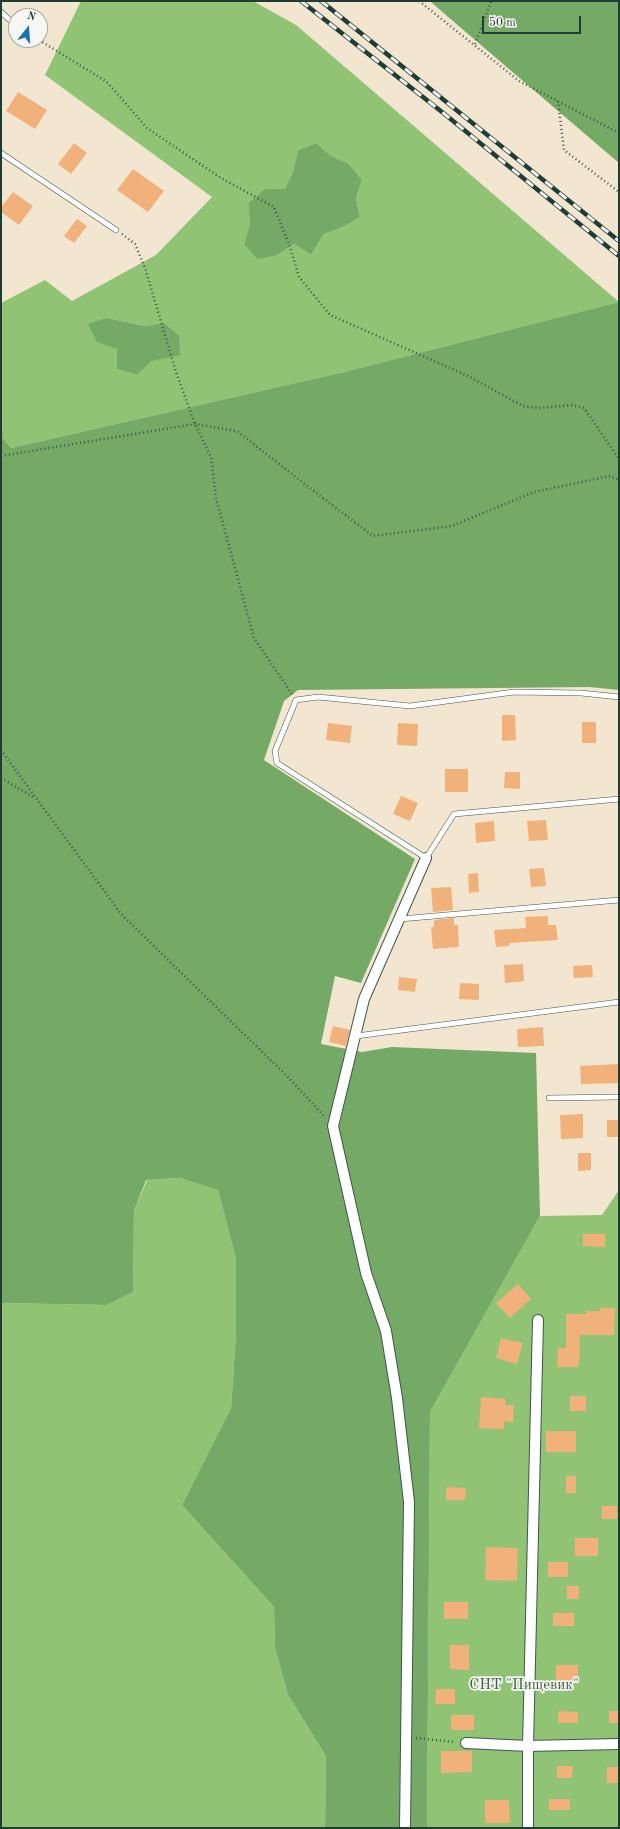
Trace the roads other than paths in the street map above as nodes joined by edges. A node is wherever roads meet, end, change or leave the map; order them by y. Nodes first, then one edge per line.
1 (1, 153) edge
2 (116, 230) road end
3 (619, 697) edge
4 (619, 799) edge
5 (426, 858) junction
6 (619, 900) edge
7 (400, 919) junction
8 (619, 1002) edge
9 (356, 1036) junction
10 (619, 1097) edge
11 (549, 1098) dead end
12 (538, 1320) dead end
13 (466, 1743) road end
14 (619, 1744) edge
15 (528, 1746) junction
16 (405, 1828) edge
17 (528, 1828) edge

1 - 2 lane
3 - 5 lane
4 - 5 lane
5 - 7 street
6 - 7 lane
7 - 9 street
8 - 9 lane
9 - 16 street
10 - 11 lane
12 - 15 street
13 - 15 street
14 - 15 street
15 - 17 street

